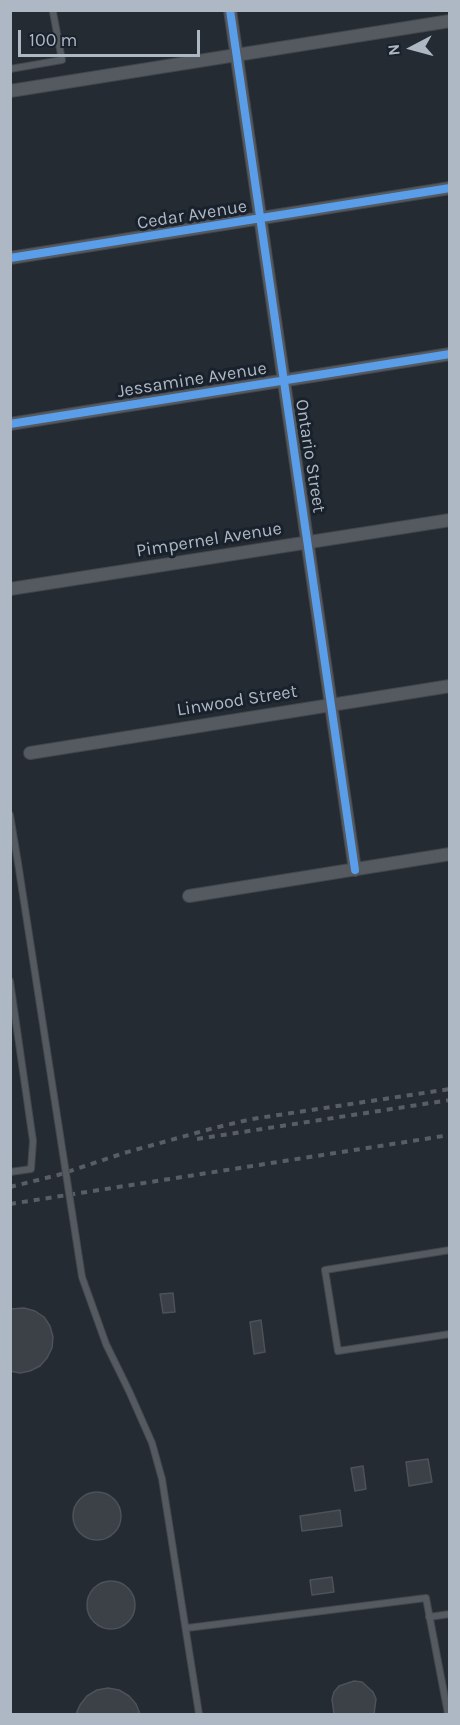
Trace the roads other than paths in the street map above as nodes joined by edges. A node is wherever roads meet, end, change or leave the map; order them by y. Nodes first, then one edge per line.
1 (230, 10) edge
2 (53, 12) edge
3 (450, 21) edge
4 (237, 56) junction
5 (10, 69) edge
6 (10, 91) edge
7 (450, 188) edge
8 (261, 219) junction
9 (10, 258) edge
10 (450, 354) edge
11 (284, 381) junction
12 (10, 424) edge
13 (450, 520) edge
14 (308, 543) junction
15 (10, 590) edge
16 (450, 686) edge
17 (332, 704) junction
18 (30, 753) dead end
19 (10, 815) edge
20 (450, 854) edge
21 (355, 870) junction
22 (189, 896) dead end
23 (11, 984) edge
24 (10, 1172) edge
25 (450, 1250) edge
26 (450, 1334) edge
27 (450, 1614) edge
28 (429, 1617) junction
29 (187, 1628) junction
30 (199, 1714) edge
31 (448, 1714) edge

1 - 4 street, Ontario Street
2 - 5 lane
3 - 4 street
4 - 6 street
4 - 8 street, Ontario Street
7 - 8 street, Cedar Avenue
8 - 9 street, Cedar Avenue
8 - 11 street, Ontario Street
10 - 11 street, Jessamine Avenue
11 - 12 street, Jessamine Avenue
11 - 14 street, Ontario Street
13 - 14 street, Pimpernel Avenue
14 - 15 street, Pimpernel Avenue
14 - 17 street, Ontario Street
16 - 17 street, Linwood Street
17 - 18 street, Linwood Street
17 - 21 street, Ontario Street
19 - 29 lane, bridge
20 - 21 street
21 - 22 street
23 - 24 lane
25 - 26 lane
27 - 28 lane
28 - 29 lane
28 - 31 lane
29 - 30 lane

